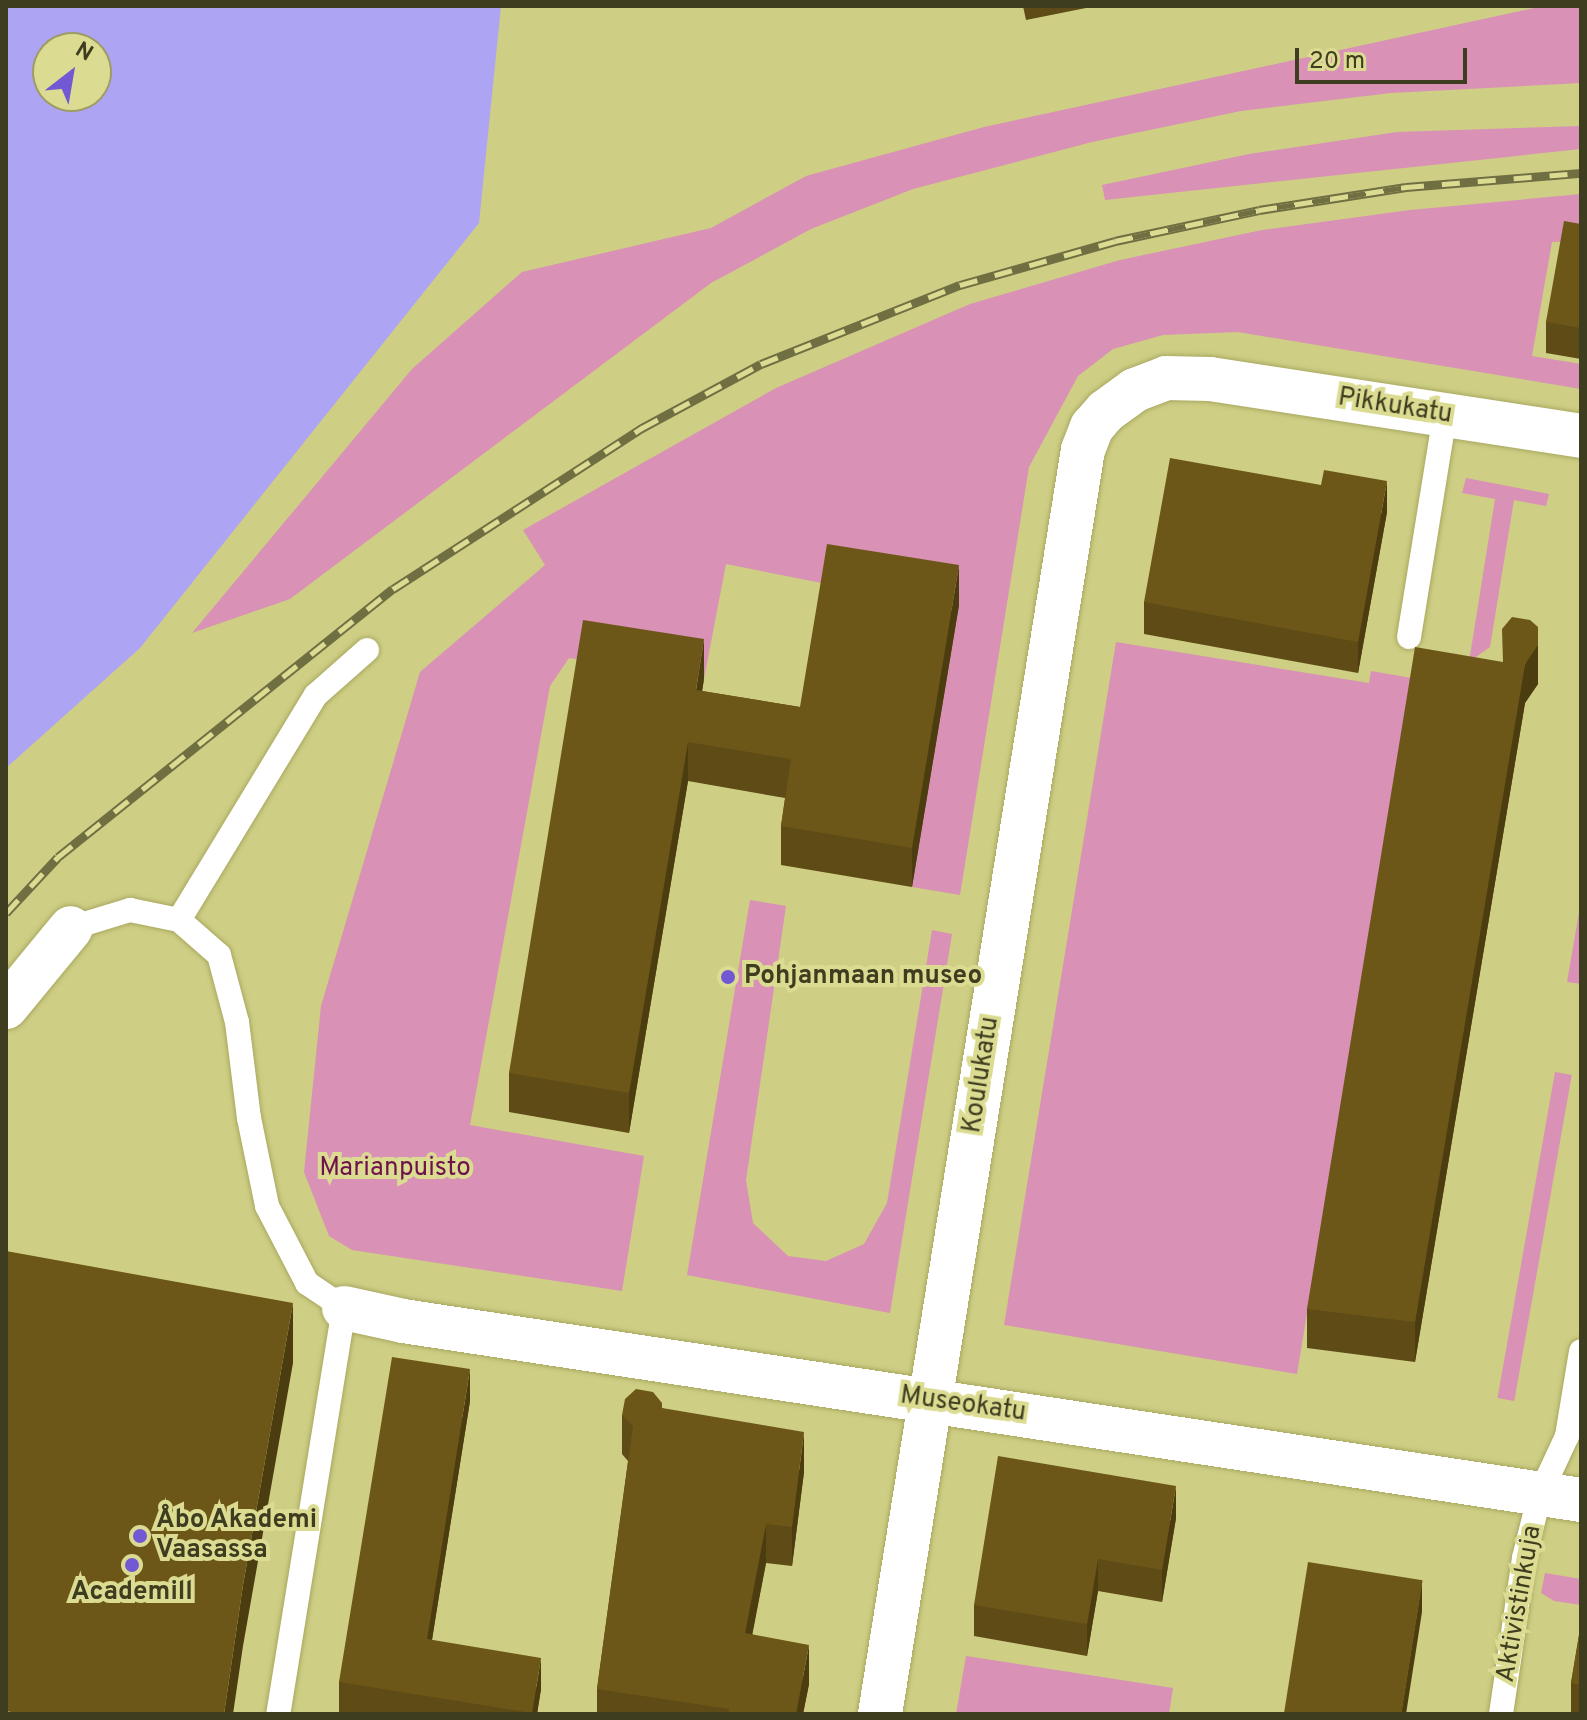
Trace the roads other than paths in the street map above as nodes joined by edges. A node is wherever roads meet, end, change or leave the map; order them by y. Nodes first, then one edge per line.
1 (1210, 379) joint
2 (1445, 415) junction
3 (1581, 436) edge
4 (1409, 637) dead end
5 (367, 650) dead end
6 (179, 920) junction
7 (71, 928) joint
8 (6, 1007) edge
9 (344, 1308) junction
10 (1581, 1351) edge
11 (930, 1400) junction
12 (1561, 1497) edge
13 (278, 1714) edge
14 (880, 1714) edge
15 (1501, 1714) edge

1 - 2 street, Pikkukatu
1 - 11 street, Koulukatu
2 - 3 street, Pikkukatu
2 - 4 lane
5 - 6 lane
6 - 7 lane
6 - 9 lane
7 - 8 street
9 - 11 street, Museokatu
9 - 13 lane
10 - 12 lane, Aktivistinkuja
11 - 12 street, Museokatu
11 - 14 street, Koulukatu
12 - 15 lane, Aktivistinkuja

